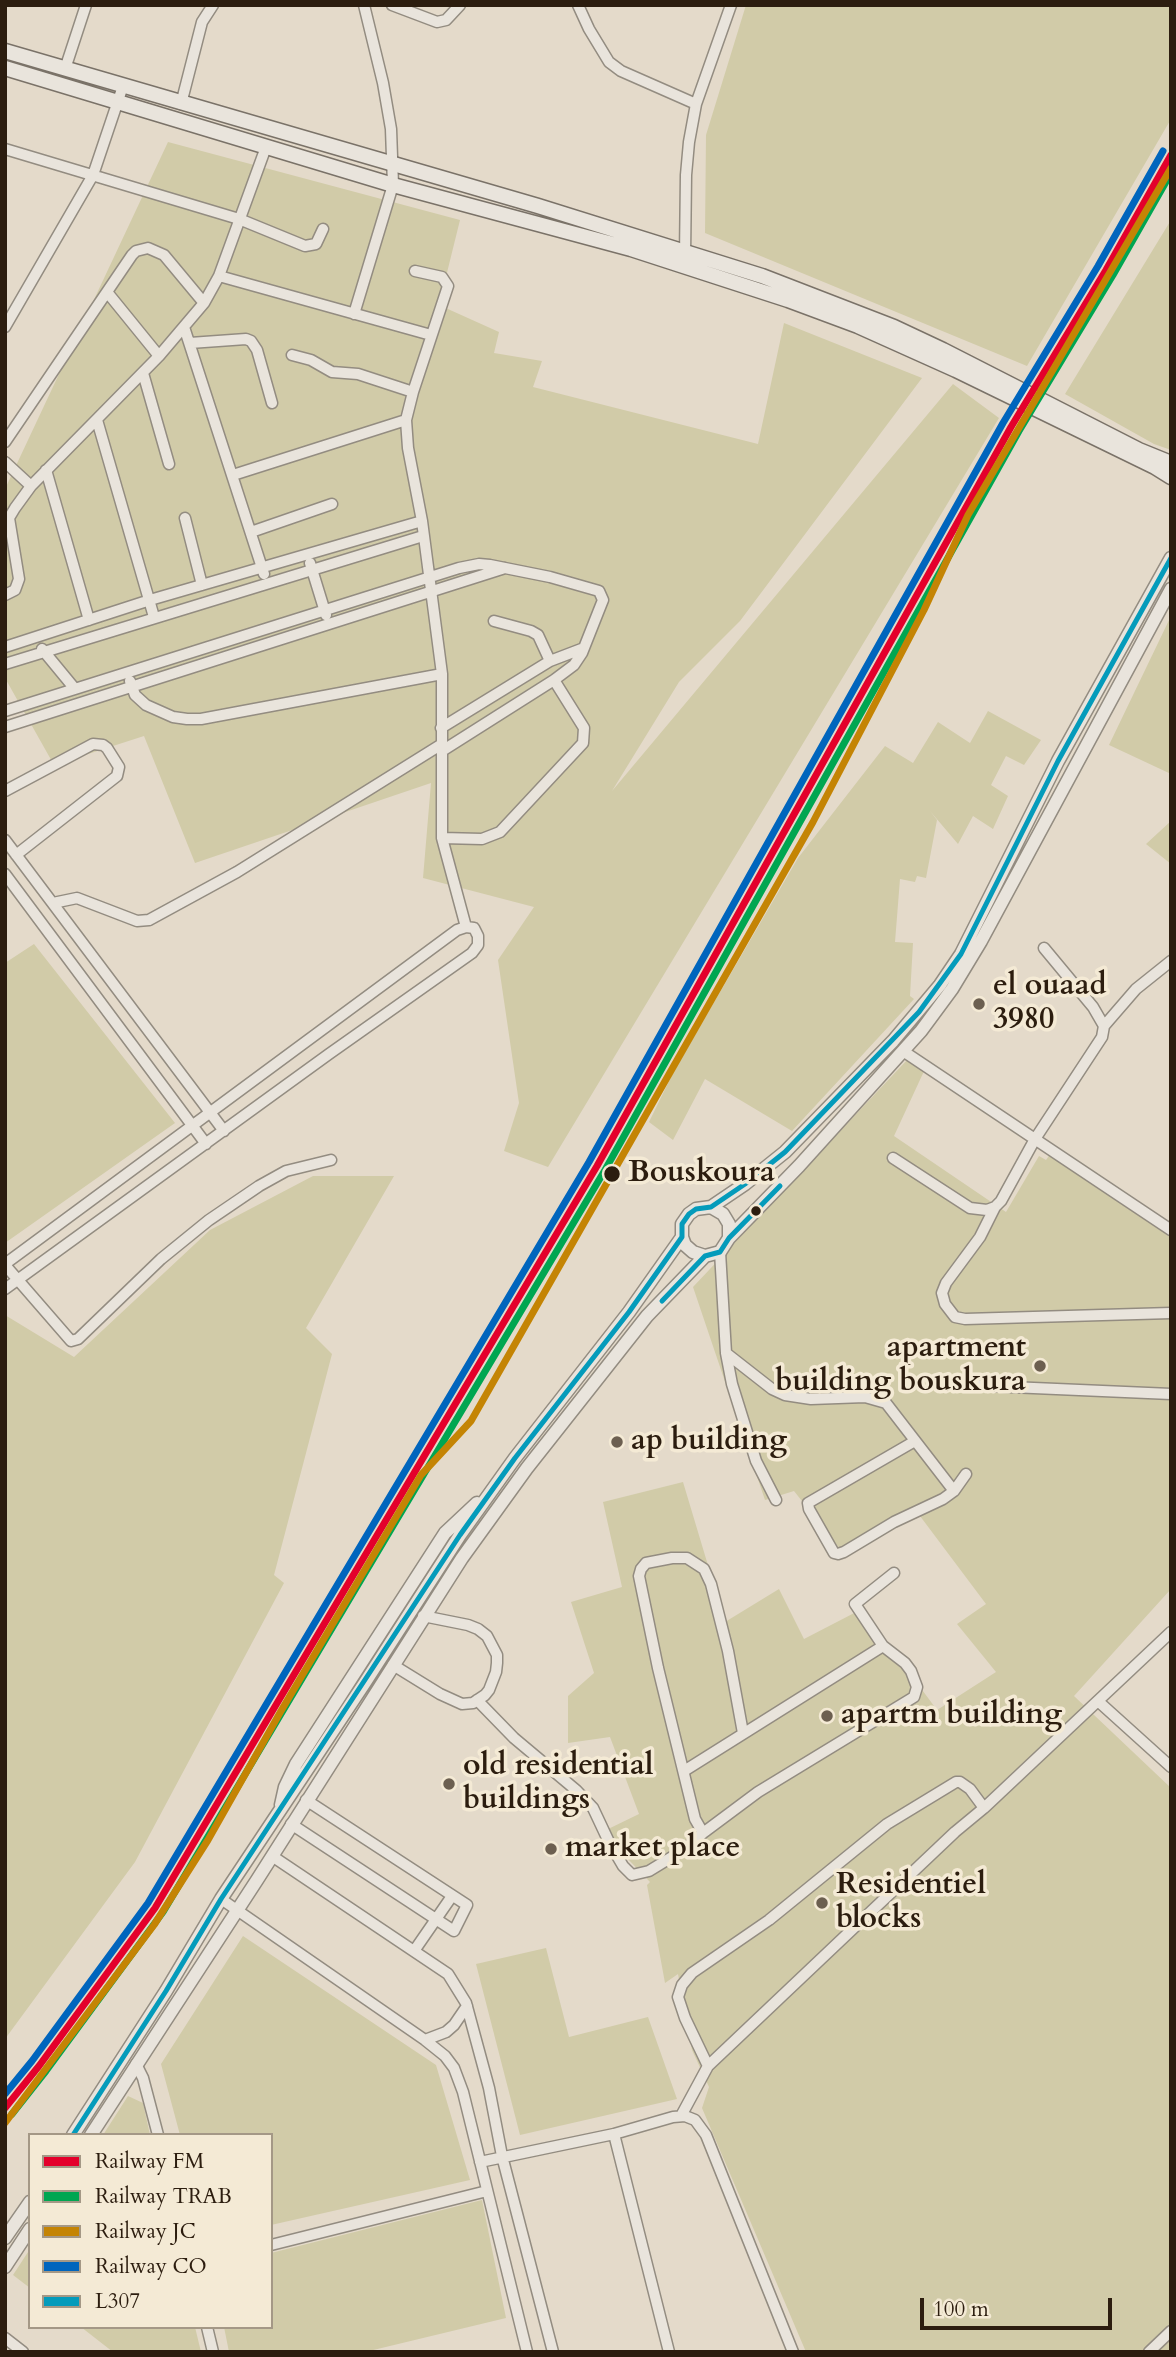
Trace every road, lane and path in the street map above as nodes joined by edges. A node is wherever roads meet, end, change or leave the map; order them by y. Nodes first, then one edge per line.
1 (86, 5) edge
2 (214, 5) edge
3 (365, 5) edge
4 (391, 5) edge
5 (460, 5) edge
6 (578, 5) edge
7 (731, 5) edge
8 (5, 51) edge
9 (5, 68) edge
10 (65, 69) junction
11 (123, 86) junction
12 (117, 102) junction
13 (181, 104) junction
14 (696, 104) junction
15 (266, 147) junction
16 (5, 149) edge
17 (394, 163) junction
18 (93, 174) junction
19 (393, 185) junction
20 (239, 219) junction
21 (323, 229) dead end
22 (685, 258) junction
23 (415, 271) dead end
24 (219, 276) junction
25 (107, 292) junction
26 (204, 303) junction
27 (354, 314) junction
28 (5, 327) edge
29 (184, 327) junction
30 (431, 335) junction
31 (190, 344) junction
32 (292, 355) dead end
33 (159, 356) junction
34 (143, 373) junction
35 (412, 393) junction
36 (272, 403) dead end
37 (97, 420) junction
38 (406, 420) junction
39 (5, 442) edge
40 (1136, 454) junction
41 (5, 462) edge
42 (1171, 463) edge
43 (169, 464) dead end
44 (47, 470) junction
45 (233, 475) junction
46 (1171, 477) edge
47 (31, 486) junction
48 (332, 504) dead end
49 (7, 516) edge
50 (184, 518) dead end
51 (422, 521) junction
52 (251, 532) junction
53 (423, 536) junction
54 (307, 554) junction
55 (1171, 558) edge
56 (262, 567) junction
57 (505, 568) junction
58 (312, 570) junction
59 (429, 576) junction
60 (267, 583) junction
61 (202, 585) junction
62 (1171, 589) edge
63 (430, 592) junction
64 (5, 595) edge
65 (150, 600) junction
66 (324, 609) junction
67 (154, 617) junction
68 (89, 620) junction
69 (494, 621) dead end
70 (328, 623) junction
71 (38, 636) junction
72 (5, 647) edge
73 (584, 648) junction
74 (43, 652) junction
75 (551, 661) junction
76 (5, 664) edge
77 (127, 672) junction
78 (442, 674) junction
79 (554, 680) junction
80 (131, 687) junction
81 (75, 689) junction
82 (5, 711) edge
83 (5, 727) edge
84 (441, 728) junction
85 (442, 748) junction
86 (5, 791) edge
87 (442, 838) junction
88 (5, 840) edge
89 (16, 855) junction
90 (26, 868) junction
91 (7, 879) edge
92 (53, 903) junction
93 (64, 918) junction
94 (466, 927) junction
95 (47, 930) junction
96 (1044, 948) dead end
97 (1171, 961) edge
98 (1104, 1026) junction
99 (315, 1035) junction
100 (903, 1051) junction
101 (329, 1054) junction
102 (210, 1113) junction
103 (192, 1126) junction
104 (223, 1131) junction
105 (1035, 1139) junction
106 (206, 1144) junction
107 (893, 1158) dead end
108 (331, 1160) dead end
109 (995, 1206) junction
110 (710, 1208) junction
111 (1171, 1230) edge
112 (682, 1237) junction
113 (729, 1238) junction
114 (720, 1252) junction
115 (705, 1256) junction
116 (5, 1264) edge
117 (17, 1280) junction
118 (5, 1289) edge
119 (1171, 1312) edge
120 (726, 1353) junction
121 (942, 1384) dead end
122 (1171, 1394) edge
123 (915, 1441) junction
124 (965, 1474) dead end
125 (954, 1491) junction
126 (776, 1500) dead end
127 (894, 1573) dead end
128 (423, 1616) junction
129 (1171, 1632) edge
130 (883, 1646) junction
131 (393, 1665) junction
132 (477, 1700) junction
133 (1099, 1702) junction
134 (743, 1733) junction
135 (1171, 1767) edge
136 (684, 1771) junction
137 (306, 1800) junction
138 (984, 1808) junction
139 (291, 1825) junction
140 (703, 1833) junction
141 (272, 1856) junction
142 (452, 1896) junction
143 (221, 1899) junction
144 (237, 1910) junction
145 (435, 1919) junction
146 (414, 1951) junction
147 (467, 2006) junction
148 (425, 2040) junction
149 (136, 2064) junction
150 (708, 2066) junction
151 (681, 2116) junction
152 (75, 2133) edge
153 (92, 2133) edge
154 (157, 2133) edge
155 (614, 2134) junction
156 (502, 2156) junction
157 (480, 2162) junction
158 (487, 2191) junction
159 (28, 2205) edge
160 (28, 2232) edge
161 (5, 2238) edge
162 (273, 2244) edge
163 (5, 2267) edge
164 (207, 2329) edge
165 (1171, 2331) edge
166 (5, 2338) edge
167 (23, 2352) edge
168 (213, 2352) edge
169 (527, 2352) edge
170 (553, 2352) edge
171 (669, 2352) edge
172 (793, 2352) edge
173 (1149, 2352) edge

1 - 10 street
2 - 13 street
3 - 17 street
4 - 5 street
6 - 14 street
7 - 14 street
8 - 10 main road
9 - 12 main road
10 - 11 main road
11 - 12 street
11 - 13 main road
12 - 15 main road
12 - 18 street
13 - 17 main road
14 - 22 street
15 - 19 main road
15 - 20 street
16 - 18 street
17 - 19 street
17 - 22 main road
18 - 20 street
18 - 28 street
19 - 22 main road
19 - 27 street
20 - 21 street
20 - 24 street
22 - 40 main road
23 - 30 street
24 - 26 street
24 - 27 street
25 - 26 street
25 - 33 street
25 - 39 street
26 - 29 street
27 - 30 street
29 - 31 street
29 - 33 street
30 - 35 street
31 - 36 street
31 - 45 street
32 - 35 street
33 - 34 street
34 - 37 street
34 - 43 street
35 - 38 street
37 - 44 street
37 - 65 street
38 - 45 street
38 - 51 street
40 - 42 main road
40 - 46 main road
41 - 47 street
44 - 47 street
44 - 68 street
45 - 52 street
47 - 49 street
48 - 52 street
49 - 64 street
50 - 61 street
51 - 53 street
51 - 54 street
52 - 56 street
53 - 58 street
53 - 59 street
54 - 56 street
54 - 58 street
55 - 110 street
56 - 60 street
56 - 61 street
57 - 59 street
57 - 63 street
57 - 73 street
58 - 60 street
58 - 66 street
59 - 63 street
59 - 66 street
60 - 67 street
61 - 65 street
62 - 100 street
63 - 70 street
63 - 78 street
65 - 67 street
65 - 68 street
66 - 70 street
66 - 77 street
67 - 74 street
68 - 71 street
69 - 75 street
70 - 80 street
71 - 72 street
71 - 74 street
73 - 75 street
73 - 79 street
74 - 76 street
74 - 81 street
75 - 84 street
77 - 80 street
77 - 81 street
78 - 80 street
78 - 84 street
79 - 85 street
79 - 87 street
80 - 83 street
81 - 82 street
84 - 85 street
85 - 87 street
85 - 92 street
86 - 89 street
87 - 94 street
88 - 89 street
89 - 90 street
90 - 91 street
90 - 92 street
91 - 95 street
92 - 93 street
93 - 95 street
93 - 102 street
94 - 99 street
94 - 101 street
95 - 103 street
96 - 98 street
97 - 98 street
98 - 105 street
99 - 101 street
99 - 102 street
100 - 105 street
100 - 113 street
101 - 104 street
102 - 103 street
102 - 104 street
103 - 106 street
103 - 116 street
104 - 106 street
105 - 109 street
105 - 111 street
106 - 117 street
107 - 109 street
108 - 117 street
109 - 119 street
110 - 112 street
110 - 113 street
112 - 115 street
112 - 143 street
113 - 114 street
114 - 115 street
114 - 120 street
115 - 128 street
116 - 117 street
117 - 118 street
120 - 123 street
120 - 126 street
121 - 122 street
123 - 125 street
123 - 125 street
124 - 125 street
127 - 130 street
128 - 131 street
128 - 132 street
129 - 133 street
130 - 134 street
130 - 140 street
131 - 132 street
131 - 137 street
132 - 140 street
133 - 135 street
133 - 138 street
134 - 136 street
134 - 136 street
136 - 140 street
137 - 139 street
137 - 142 street
138 - 150 street
138 - 150 street
139 - 141 street
139 - 145 street
141 - 144 street
141 - 146 street
142 - 145 street
142 - 145 street
143 - 144 street
143 - 152 street
144 - 148 street
144 - 149 street
145 - 146 street
146 - 147 street
147 - 148 street
147 - 156 street
148 - 157 street
149 - 153 street
149 - 154 street
150 - 151 street
151 - 155 street
151 - 172 street
155 - 156 street
155 - 171 street
156 - 157 street
156 - 170 street
157 - 158 street
158 - 162 street
158 - 169 street
159 - 161 street
160 - 163 street
164 - 168 street
165 - 173 street
166 - 167 street

